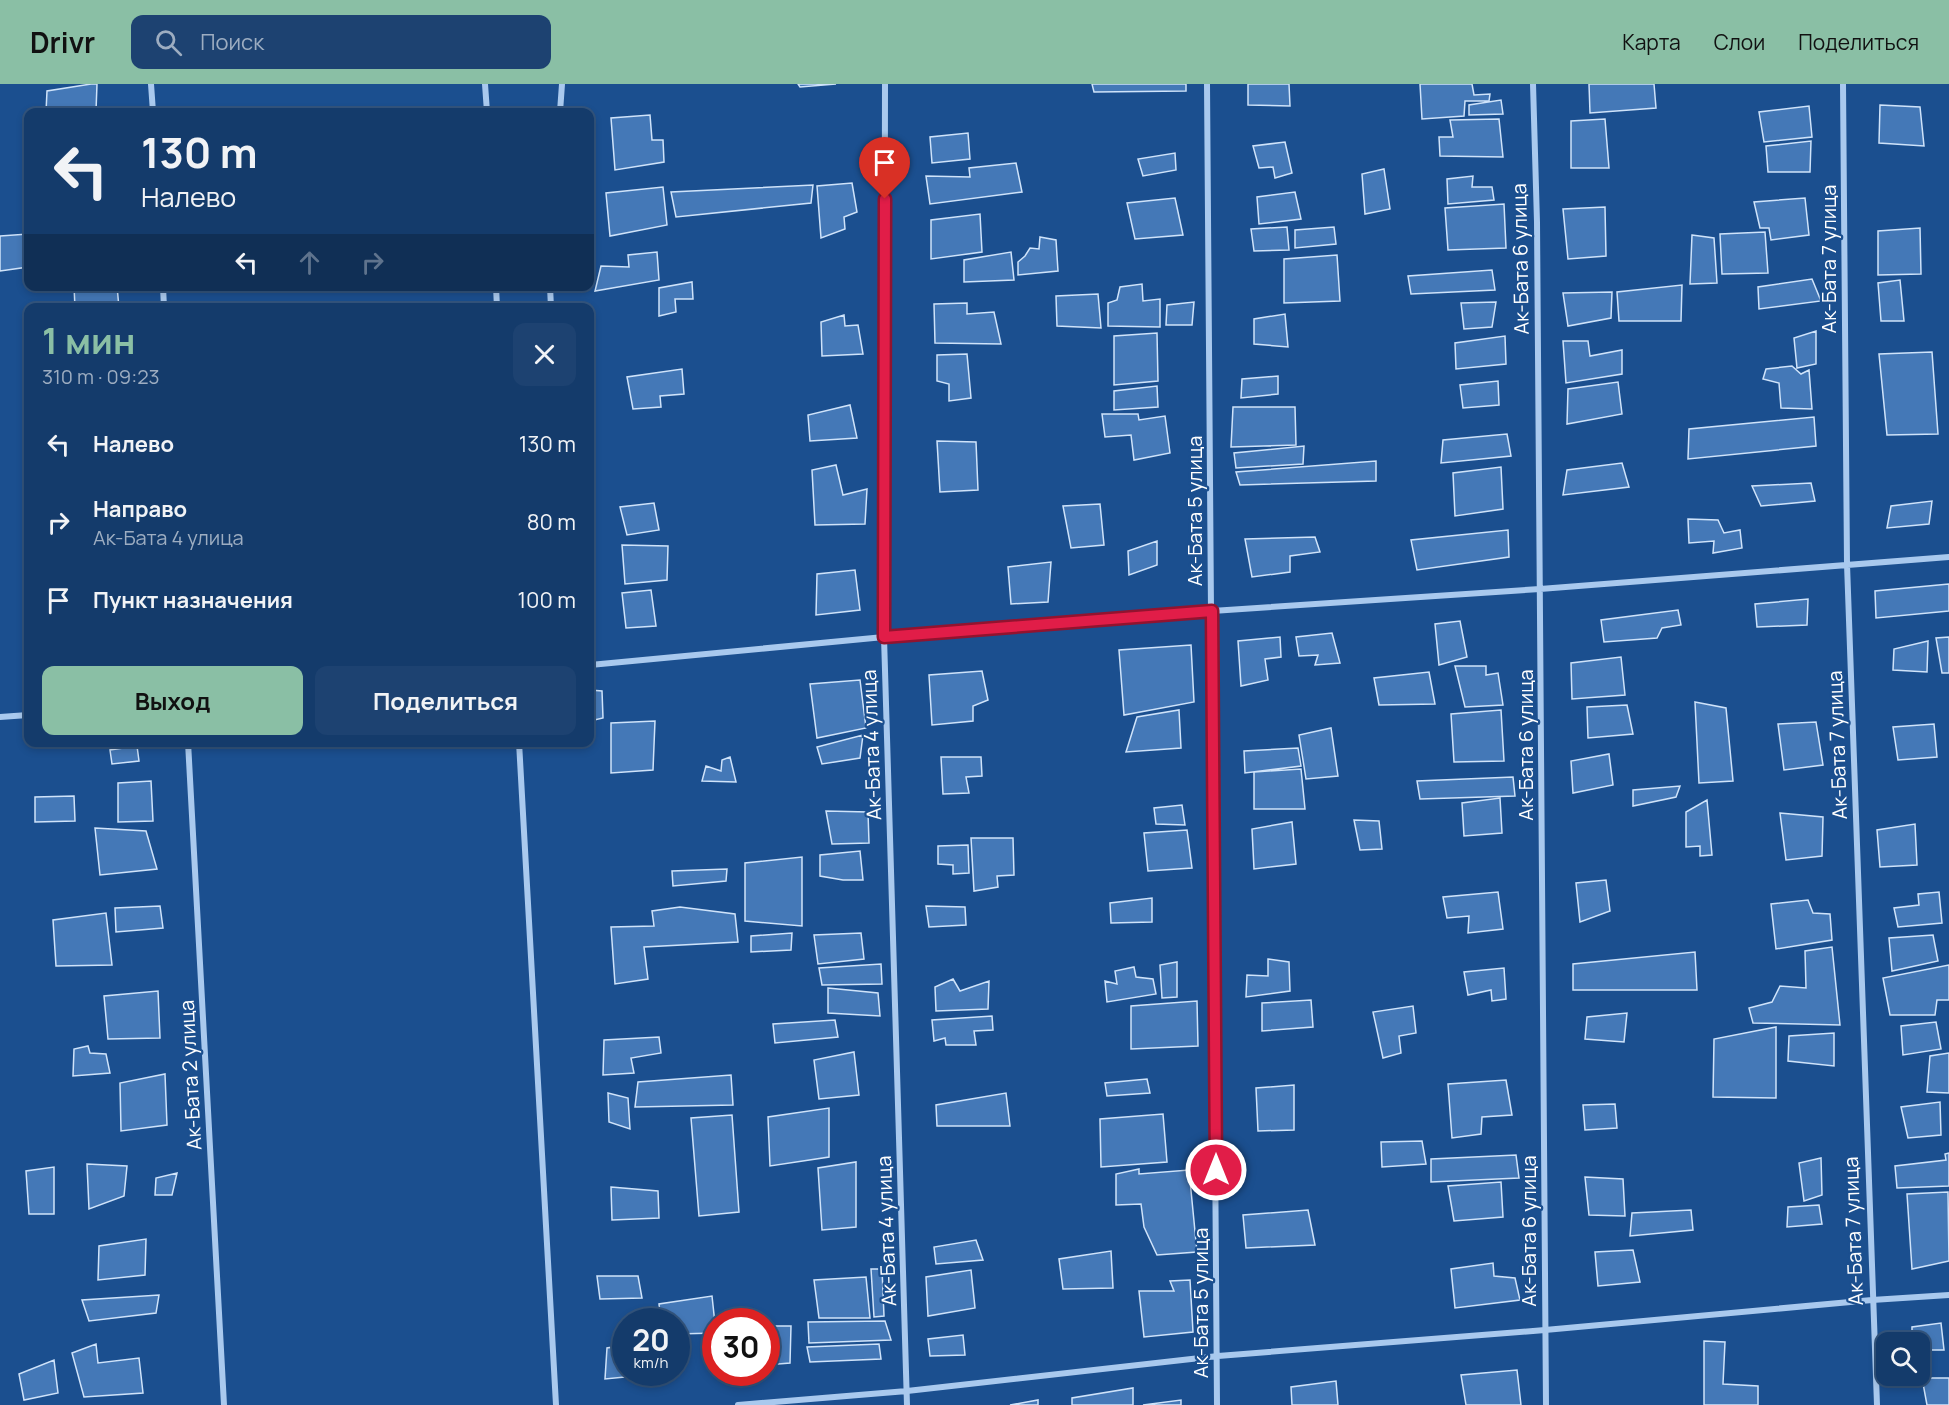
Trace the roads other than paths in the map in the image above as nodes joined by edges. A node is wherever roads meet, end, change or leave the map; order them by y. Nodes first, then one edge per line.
1 (152, 84) edge
2 (485, 84) edge
3 (562, 84) edge
4 (885, 84) edge
5 (1207, 84) edge
6 (1533, 84) edge
7 (1843, 84) edge
8 (153, 108) edge
9 (487, 108) edge
10 (560, 108) edge
11 (1949, 557) edge
12 (1847, 564) junction
13 (1540, 589) junction
14 (1212, 611) junction
15 (884, 637) junction
16 (594, 665) edge
17 (24, 715) edge
18 (0, 717) edge
19 (188, 747) edge
20 (519, 747) edge
21 (1949, 1295) edge
22 (1872, 1300) junction
23 (1545, 1330) junction
24 (1218, 1356) junction
25 (907, 1391) junction
26 (225, 1405) edge
27 (556, 1405) edge
28 (738, 1405) edge
29 (907, 1405) edge
30 (1217, 1405) edge
31 (1546, 1405) edge
32 (1877, 1405) edge

1 - 8 street
2 - 9 street
3 - 10 street
4 - 15 street, Ак-Бата 4 улица
5 - 14 street, Ак-Бата 5 улица
6 - 13 street, Ак-Бата 6 улица
7 - 12 street, Ак-Бата 7 улица
11 - 12 street
12 - 13 street
12 - 22 street, Ак-Бата 7 улица
13 - 14 street
13 - 23 street, Ак-Бата 6 улица
14 - 15 street
14 - 24 street, Ак-Бата 5 улица
15 - 16 street
15 - 25 street, Ак-Бата 4 улица
17 - 18 street
19 - 26 street, Ак-Бата 2 улица
20 - 27 street
21 - 22 street
22 - 23 street
22 - 32 street, Ак-Бата 7 улица
23 - 24 street
23 - 31 street, Ак-Бата 6 улица
24 - 25 street
24 - 30 street, Ак-Бата 5 улица
25 - 28 street
25 - 29 street, Ак-Бата 4 улица

